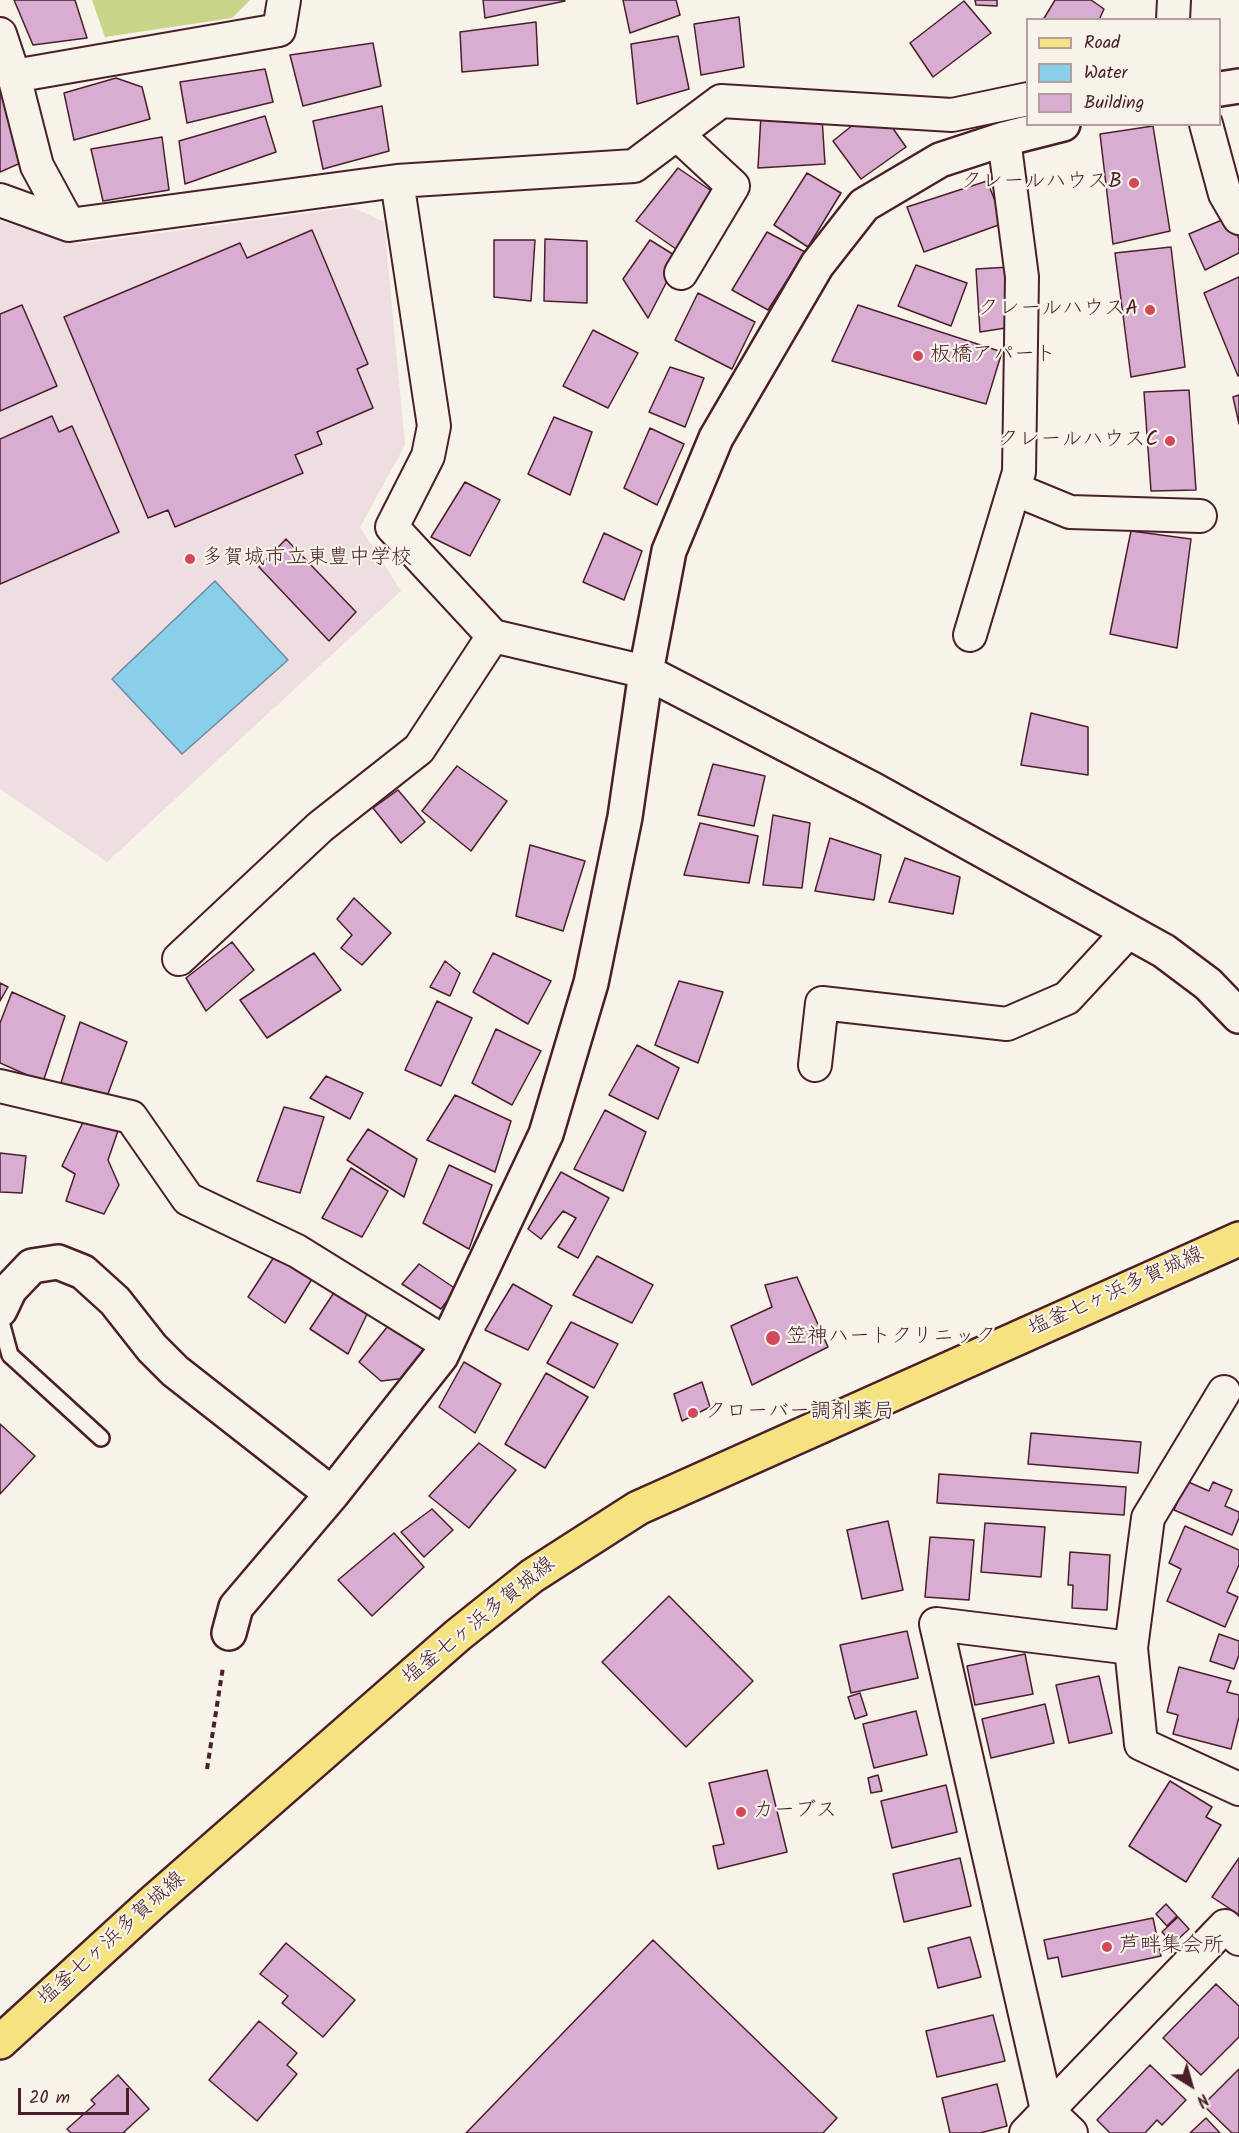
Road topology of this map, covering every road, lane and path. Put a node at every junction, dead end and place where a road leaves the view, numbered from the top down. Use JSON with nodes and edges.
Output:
{"nodes":[{"id":1,"x":284,"y":0,"type":"edge"},
{"id":2,"x":1174,"y":0,"type":"edge"},
{"id":3,"x":1173,"y":18,"type":"edge"},
{"id":4,"x":0,"y":34,"type":"edge"},
{"id":5,"x":14,"y":76,"type":"junction"},
{"id":6,"x":1239,"y":86,"type":"edge"},
{"id":7,"x":1221,"y":89,"type":"edge"},
{"id":8,"x":1026,"y":99,"type":"edge"},
{"id":9,"x":1056,"y":126,"type":"edge"},
{"id":10,"x":1207,"y":126,"type":"edge"},
{"id":11,"x":677,"y":134,"type":"junction"},
{"id":12,"x":1004,"y":139,"type":"junction"},
{"id":13,"x":397,"y":181,"type":"junction"},
{"id":14,"x":0,"y":200,"type":"edge"},
{"id":15,"x":1239,"y":218,"type":"edge"},
{"id":16,"x":69,"y":225,"type":"junction"},
{"id":17,"x":681,"y":273,"type":"dead end"},
{"id":18,"x":1014,"y":489,"type":"junction"},
{"id":19,"x":1200,"y":516,"type":"dead end"},
{"id":20,"x":970,"y":634,"type":"dead end"},
{"id":21,"x":493,"y":636,"type":"junction"},
{"id":22,"x":646,"y":672,"type":"junction"},
{"id":23,"x":1128,"y":932,"type":"junction"},
{"id":24,"x":179,"y":959,"type":"dead end"},
{"id":25,"x":1239,"y":1016,"type":"edge"},
{"id":26,"x":814,"y":1065,"type":"dead end"},
{"id":27,"x":0,"y":1086,"type":"edge"},
{"id":28,"x":1239,"y":1239,"type":"edge"},
{"id":29,"x":0,"y":1310,"type":"edge"},
{"id":30,"x":0,"y":1318,"type":"edge"},
{"id":31,"x":447,"y":1344,"type":"junction"},
{"id":32,"x":1224,"y":1392,"type":"dead end"},
{"id":33,"x":101,"y":1438,"type":"dead end"},
{"id":34,"x":332,"y":1494,"type":"junction"},
{"id":35,"x":228,"y":1633,"type":"joint"},
{"id":36,"x":1131,"y":1648,"type":"junction"},
{"id":37,"x":207,"y":1769,"type":"dead end"},
{"id":38,"x":1239,"y":1789,"type":"edge"},
{"id":39,"x":1239,"y":1939,"type":"edge"},
{"id":40,"x":0,"y":2042,"type":"edge"},
{"id":41,"x":1047,"y":2110,"type":"junction"},
{"id":42,"x":1026,"y":2133,"type":"edge"},
{"id":43,"x":1071,"y":2133,"type":"edge"}],
"edges":[{"from":1,"to":5,"type":"street"},
{"from":2,"to":3,"type":"street"},
{"from":4,"to":5,"type":"street"},
{"from":5,"to":16,"type":"street"},
{"from":6,"to":7,"type":"street"},
{"from":8,"to":11,"type":"street"},
{"from":9,"to":12,"type":"street"},
{"from":10,"to":15,"type":"street"},
{"from":11,"to":13,"type":"street"},
{"from":11,"to":17,"type":"street"},
{"from":12,"to":18,"type":"street"},
{"from":12,"to":22,"type":"street"},
{"from":13,"to":16,"type":"street"},
{"from":13,"to":21,"type":"street"},
{"from":14,"to":16,"type":"street"},
{"from":18,"to":19,"type":"street"},
{"from":18,"to":20,"type":"street"},
{"from":21,"to":22,"type":"street"},
{"from":21,"to":24,"type":"street"},
{"from":22,"to":23,"type":"street"},
{"from":22,"to":31,"type":"street"},
{"from":23,"to":25,"type":"street"},
{"from":23,"to":26,"type":"street"},
{"from":27,"to":31,"type":"street"},
{"from":28,"to":40,"type":"main road","name":"塩釜七ヶ浜多賀城線"},
{"from":29,"to":34,"type":"street"},
{"from":30,"to":33,"type":"lane"},
{"from":31,"to":34,"type":"street"},
{"from":32,"to":36,"type":"street"},
{"from":34,"to":35,"type":"street"},
{"from":35,"to":37,"type":"path"},
{"from":36,"to":38,"type":"street"},
{"from":36,"to":41,"type":"street"},
{"from":39,"to":41,"type":"street"},
{"from":41,"to":42,"type":"street"},
{"from":41,"to":43,"type":"street"}]}
